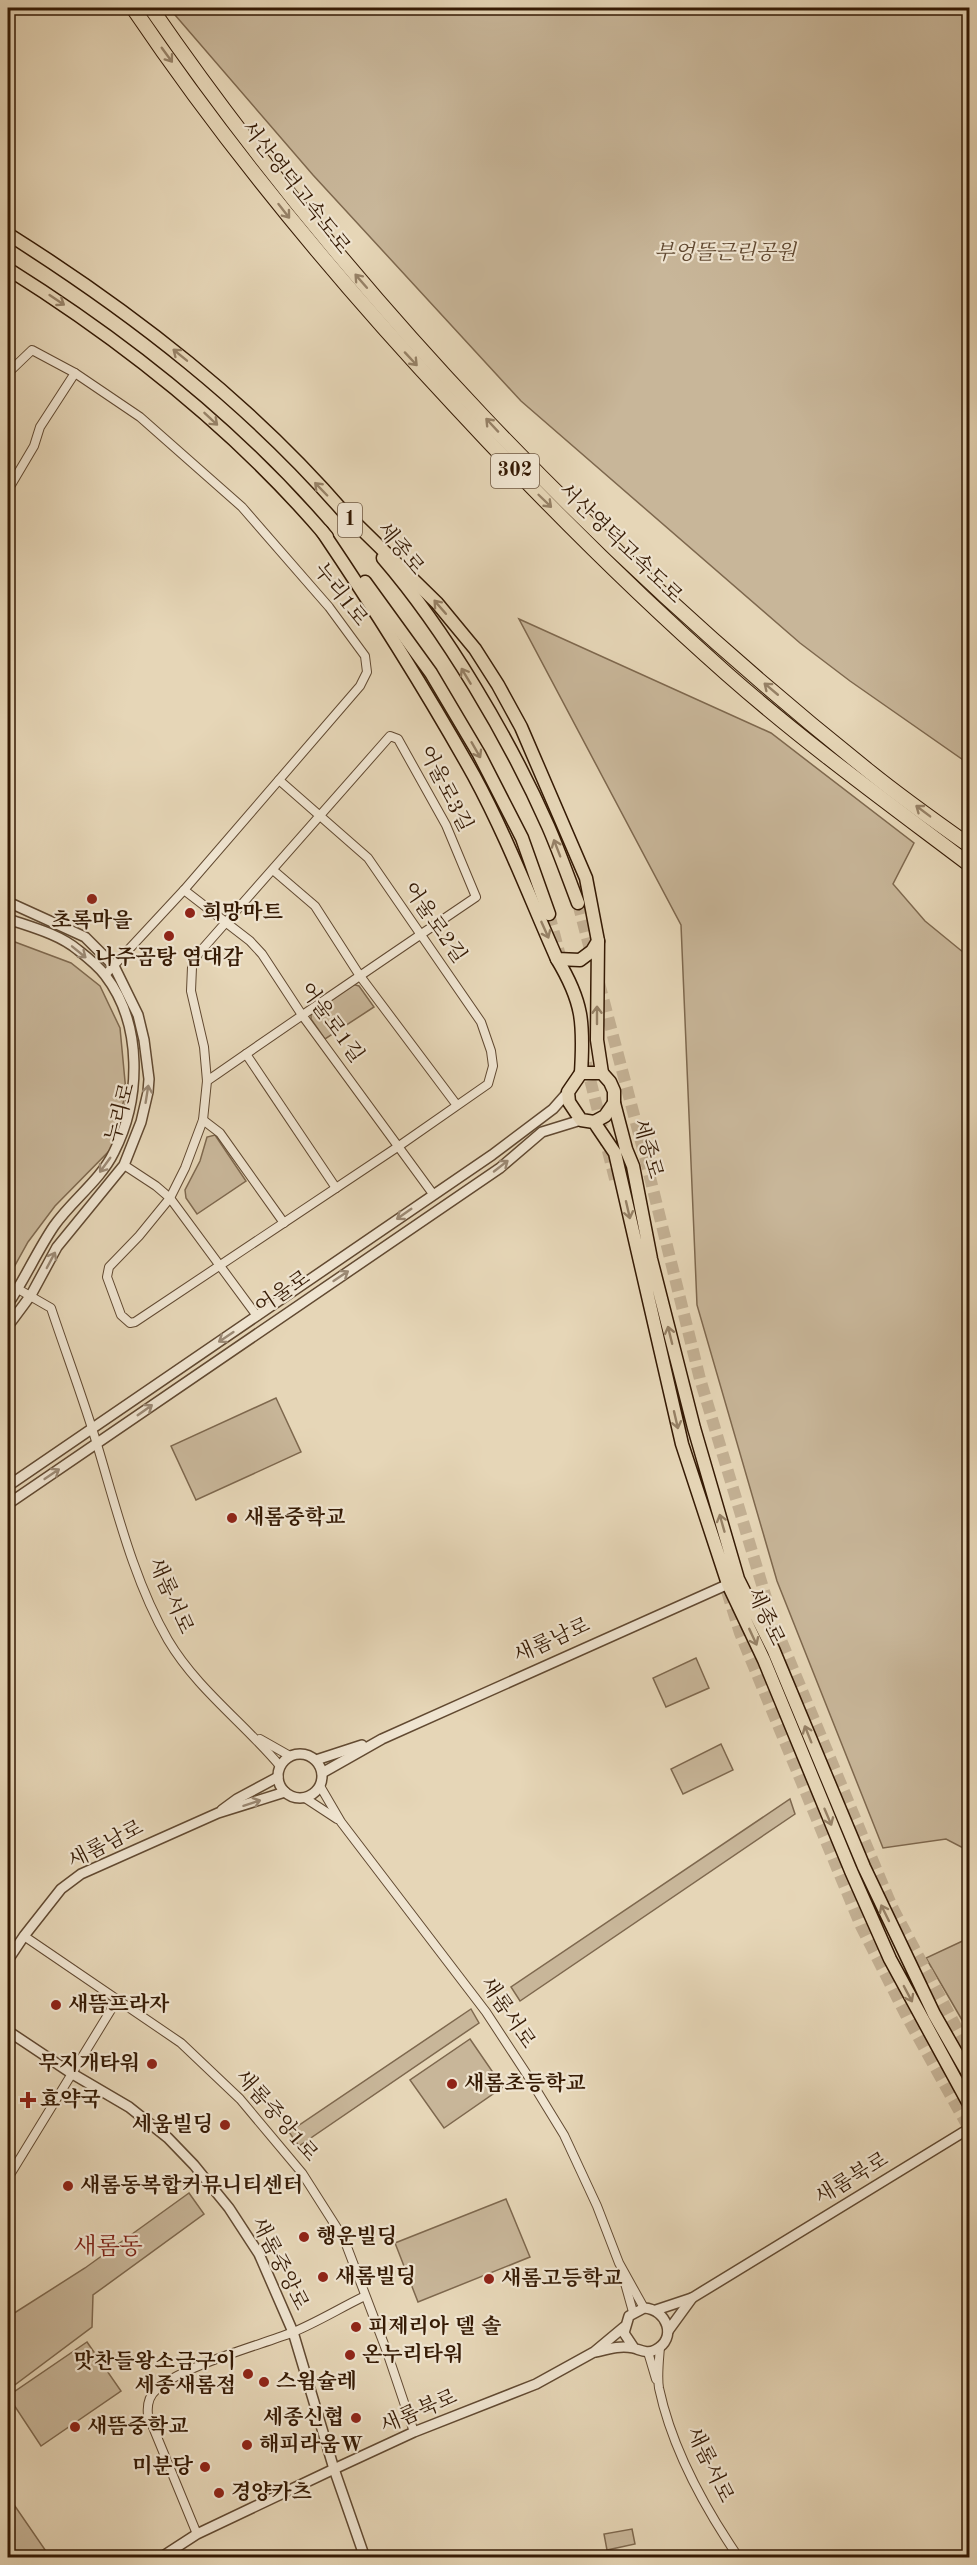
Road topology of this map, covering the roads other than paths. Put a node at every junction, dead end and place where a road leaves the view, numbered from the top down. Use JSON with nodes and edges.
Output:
{"nodes":[{"id":1,"x":134,"y":8,"type":"edge"},
{"id":2,"x":151,"y":8,"type":"edge"},
{"id":3,"x":8,"y":234,"type":"edge"},
{"id":4,"x":8,"y":269,"type":"edge"},
{"id":5,"x":8,"y":373,"type":"edge"},
{"id":6,"x":75,"y":373,"type":"junction"},
{"id":7,"x":11,"y":477,"type":"edge"},
{"id":8,"x":8,"y":490,"type":"edge"},
{"id":9,"x":344,"y":512,"type":"junction"},
{"id":10,"x":322,"y":531,"type":"junction"},
{"id":11,"x":279,"y":780,"type":"junction"},
{"id":12,"x":320,"y":815,"type":"junction"},
{"id":13,"x":969,"y":846,"type":"edge"},
{"id":14,"x":969,"y":865,"type":"edge"},
{"id":15,"x":273,"y":870,"type":"junction"},
{"id":16,"x":184,"y":890,"type":"junction"},
{"id":17,"x":8,"y":902,"type":"edge"},
{"id":18,"x":578,"y":903,"type":"tunnel mouth"},
{"id":19,"x":549,"y":914,"type":"tunnel mouth"},
{"id":20,"x":8,"y":919,"type":"edge"},
{"id":21,"x":227,"y":923,"type":"junction"},
{"id":22,"x":419,"y":935,"type":"junction"},
{"id":23,"x":597,"y":941,"type":"junction"},
{"id":24,"x":558,"y":959,"type":"junction"},
{"id":25,"x":114,"y":966,"type":"junction"},
{"id":26,"x":105,"y":975,"type":"junction"},
{"id":27,"x":360,"y":976,"type":"junction"},
{"id":28,"x":302,"y":1015,"type":"junction"},
{"id":29,"x":246,"y":1054,"type":"junction"},
{"id":30,"x":580,"y":1073,"type":"junction"},
{"id":31,"x":602,"y":1073,"type":"junction"},
{"id":32,"x":207,"y":1081,"type":"junction"},
{"id":33,"x":568,"y":1092,"type":"junction"},
{"id":34,"x":614,"y":1103,"type":"junction"},
{"id":35,"x":456,"y":1104,"type":"junction"},
{"id":36,"x":203,"y":1120,"type":"junction"},
{"id":37,"x":587,"y":1121,"type":"junction"},
{"id":38,"x":399,"y":1146,"type":"junction"},
{"id":39,"x":124,"y":1165,"type":"junction"},
{"id":40,"x":336,"y":1188,"type":"junction"},
{"id":41,"x":433,"y":1194,"type":"junction"},
{"id":42,"x":170,"y":1198,"type":"junction"},
{"id":43,"x":284,"y":1223,"type":"junction"},
{"id":44,"x":220,"y":1264,"type":"junction"},
{"id":45,"x":18,"y":1289,"type":"junction"},
{"id":46,"x":32,"y":1295,"type":"junction"},
{"id":47,"x":8,"y":1304,"type":"edge"},
{"id":48,"x":257,"y":1316,"type":"junction"},
{"id":49,"x":8,"y":1326,"type":"edge"},
{"id":50,"x":92,"y":1428,"type":"junction"},
{"id":51,"x":97,"y":1443,"type":"junction"},
{"id":52,"x":8,"y":1486,"type":"edge"},
{"id":53,"x":8,"y":1504,"type":"edge"},
{"id":54,"x":733,"y":1581,"type":"junction"},
{"id":55,"x":256,"y":1737,"type":"junction"},
{"id":56,"x":382,"y":1739,"type":"junction"},
{"id":57,"x":290,"y":1756,"type":"junction"},
{"id":58,"x":316,"y":1760,"type":"junction"},
{"id":59,"x":280,"y":1766,"type":"junction"},
{"id":60,"x":322,"y":1773,"type":"junction"},
{"id":61,"x":278,"y":1777,"type":"junction"},
{"id":62,"x":320,"y":1786,"type":"junction"},
{"id":63,"x":285,"y":1792,"type":"junction"},
{"id":64,"x":306,"y":1798,"type":"junction"},
{"id":65,"x":218,"y":1813,"type":"junction"},
{"id":66,"x":341,"y":1822,"type":"junction"},
{"id":67,"x":24,"y":1936,"type":"junction"},
{"id":68,"x":8,"y":1960,"type":"edge"},
{"id":69,"x":117,"y":2000,"type":"junction"},
{"id":70,"x":8,"y":2031,"type":"edge"},
{"id":71,"x":71,"y":2073,"type":"junction"},
{"id":72,"x":969,"y":2077,"type":"edge"},
{"id":73,"x":969,"y":2106,"type":"edge"},
{"id":74,"x":969,"y":2128,"type":"edge"},
{"id":75,"x":8,"y":2178,"type":"edge"},
{"id":76,"x":619,"y":2263,"type":"junction"},
{"id":77,"x":365,"y":2296,"type":"junction"},
{"id":78,"x":692,"y":2298,"type":"junction"},
{"id":79,"x":644,"y":2308,"type":"junction"},
{"id":80,"x":656,"y":2310,"type":"junction"},
{"id":81,"x":633,"y":2312,"type":"junction"},
{"id":82,"x":624,"y":2327,"type":"junction"},
{"id":83,"x":668,"y":2331,"type":"junction"},
{"id":84,"x":293,"y":2332,"type":"junction"},
{"id":85,"x":660,"y":2347,"type":"junction"},
{"id":86,"x":633,"y":2348,"type":"junction"},
{"id":87,"x":594,"y":2352,"type":"junction"},
{"id":88,"x":648,"y":2352,"type":"junction"},
{"id":89,"x":659,"y":2386,"type":"junction"},
{"id":90,"x":414,"y":2432,"type":"junction"},
{"id":91,"x":334,"y":2469,"type":"junction"},
{"id":92,"x":196,"y":2534,"type":"junction"},
{"id":93,"x":160,"y":2558,"type":"edge"},
{"id":94,"x":365,"y":2558,"type":"edge"},
{"id":95,"x":740,"y":2558,"type":"edge"}],
"edges":[{"from":1,"to":14,"type":"highway","name":"서산영덕고속도로","number":"302","one_way":true},
{"from":13,"to":2,"type":"highway","name":"서산영덕고속도로","number":"302","one_way":true},
{"from":9,"to":3,"type":"main road","name":"세종로","number":"1","one_way":true},
{"from":4,"to":10,"type":"main road","number":"1","one_way":true},
{"from":5,"to":6,"type":"street","name":"누리1로"},
{"from":6,"to":7,"type":"street"},
{"from":6,"to":11,"type":"street","name":"누리1로"},
{"from":7,"to":8,"type":"street"},
{"from":18,"to":9,"type":"main road","name":"세종로","number":"1","one_way":true},
{"from":23,"to":9,"type":"main road","name":"세종로","one_way":true},
{"from":10,"to":19,"type":"main road","number":"1","one_way":true},
{"from":10,"to":24,"type":"main road","one_way":true},
{"from":11,"to":12,"type":"street","name":"어울로2길"},
{"from":11,"to":16,"type":"street","name":"누리1로"},
{"from":12,"to":15,"type":"street","name":"어울로3길"},
{"from":12,"to":22,"type":"street","name":"어울로2길"},
{"from":12,"to":22,"type":"street","name":"어울로3길"},
{"from":15,"to":21,"type":"street","name":"어울로3길"},
{"from":15,"to":27,"type":"street"},
{"from":16,"to":21,"type":"street","name":"어울로1길"},
{"from":16,"to":25,"type":"street","name":"누리1로"},
{"from":17,"to":25,"type":"street","name":"누리로"},
{"from":20,"to":26,"type":"street","name":"누리로","one_way":true},
{"from":21,"to":28,"type":"street","name":"어울로1길"},
{"from":21,"to":32,"type":"street","name":"어울로3길"},
{"from":22,"to":27,"type":"street","name":"어울로3길"},
{"from":22,"to":35,"type":"street","name":"어울로2길"},
{"from":23,"to":24,"type":"main road"},
{"from":31,"to":23,"type":"main road","name":"세종로","one_way":true},
{"from":24,"to":30,"type":"main road"},
{"from":25,"to":26,"type":"street","name":"누리1로"},
{"from":39,"to":25,"type":"street","name":"누리로","one_way":true},
{"from":26,"to":45,"type":"street","name":"누리로","one_way":true},
{"from":27,"to":28,"type":"street","name":"어울로3길"},
{"from":27,"to":35,"type":"street"},
{"from":28,"to":29,"type":"street","name":"어울로3길"},
{"from":28,"to":38,"type":"street","name":"어울로1길"},
{"from":29,"to":32,"type":"street","name":"어울로3길"},
{"from":29,"to":40,"type":"street"},
{"from":30,"to":31,"type":"main road"},
{"from":30,"to":33,"type":"main road"},
{"from":31,"to":34,"type":"main road","name":"세종로"},
{"from":32,"to":36,"type":"street","name":"어울로3길"},
{"from":33,"to":37,"type":"main road","name":"세종로"},
{"from":33,"to":41,"type":"street","name":"어울로"},
{"from":34,"to":37,"type":"main road","name":"세종로"},
{"from":54,"to":34,"type":"main road","name":"세종로","one_way":true},
{"from":35,"to":38,"type":"street","name":"어울로2길"},
{"from":36,"to":42,"type":"street","name":"어울로3길"},
{"from":36,"to":43,"type":"street"},
{"from":51,"to":37,"type":"street","name":"어울로","one_way":true},
{"from":37,"to":54,"type":"main road","name":"세종로","one_way":true},
{"from":38,"to":40,"type":"street","name":"어울로3길"},
{"from":38,"to":41,"type":"street","name":"어울로1길"},
{"from":39,"to":42,"type":"street"},
{"from":46,"to":39,"type":"street","name":"누리로","one_way":true},
{"from":40,"to":43,"type":"street","name":"어울로3길"},
{"from":41,"to":48,"type":"street","name":"어울로","one_way":true},
{"from":42,"to":44,"type":"street"},
{"from":42,"to":44,"type":"street","name":"어울로3길"},
{"from":43,"to":44,"type":"street","name":"어울로3길"},
{"from":44,"to":48,"type":"street"},
{"from":45,"to":46,"type":"street","name":"새롬서로"},
{"from":45,"to":47,"type":"street","name":"누리로"},
{"from":46,"to":49,"type":"street","name":"누리로"},
{"from":46,"to":50,"type":"street","name":"새롬서로"},
{"from":48,"to":50,"type":"street","name":"어울로","one_way":true},
{"from":50,"to":51,"type":"street","name":"새롬서로"},
{"from":50,"to":52,"type":"street","name":"어울로"},
{"from":53,"to":51,"type":"street","name":"어울로","one_way":true},
{"from":51,"to":55,"type":"street","name":"새롬서로"},
{"from":54,"to":56,"type":"street","name":"새롬남로"},
{"from":72,"to":54,"type":"main road","name":"세종로","one_way":true},
{"from":54,"to":73,"type":"main road","name":"세종로","one_way":true},
{"from":55,"to":57,"type":"street"},
{"from":55,"to":59,"type":"street"},
{"from":56,"to":58,"type":"street","name":"새롬남로"},
{"from":56,"to":60,"type":"street","name":"새롬남로"},
{"from":57,"to":58,"type":"street"},
{"from":57,"to":59,"type":"street"},
{"from":58,"to":60,"type":"street"},
{"from":59,"to":61,"type":"street"},
{"from":60,"to":62,"type":"street"},
{"from":61,"to":63,"type":"street"},
{"from":61,"to":65,"type":"street","name":"새롬남로"},
{"from":62,"to":64,"type":"street"},
{"from":62,"to":66,"type":"street"},
{"from":63,"to":64,"type":"street"},
{"from":65,"to":63,"type":"street","name":"새롬남로","one_way":true},
{"from":64,"to":66,"type":"street"},
{"from":65,"to":67,"type":"street","name":"새롬남로"},
{"from":66,"to":76,"type":"street","name":"새롬서로"},
{"from":67,"to":68,"type":"street","name":"새롬남로"},
{"from":67,"to":69,"type":"street","name":"새롬중앙1로"},
{"from":69,"to":71,"type":"street"},
{"from":69,"to":77,"type":"street","name":"새롬중앙1로"},
{"from":70,"to":71,"type":"street","name":"새롬중앙로"},
{"from":71,"to":75,"type":"street"},
{"from":71,"to":84,"type":"street","name":"새롬중앙로"},
{"from":74,"to":78,"type":"street","name":"새롬북로"},
{"from":76,"to":79,"type":"street","name":"새롬서로"},
{"from":76,"to":81,"type":"street"},
{"from":77,"to":84,"type":"street"},
{"from":77,"to":90,"type":"street","name":"새롬중앙1로"},
{"from":78,"to":80,"type":"street","name":"새롬북로"},
{"from":78,"to":83,"type":"street","name":"새롬북로"},
{"from":79,"to":80,"type":"street"},
{"from":79,"to":81,"type":"street"},
{"from":80,"to":83,"type":"street"},
{"from":81,"to":82,"type":"street"},
{"from":82,"to":86,"type":"street"},
{"from":82,"to":87,"type":"street","name":"새롬북로"},
{"from":83,"to":85,"type":"street"},
{"from":84,"to":91,"type":"street","name":"새롬중앙로"},
{"from":84,"to":92,"type":"street","name":"새롬중앙로"},
{"from":85,"to":88,"type":"street"},
{"from":85,"to":89,"type":"street","name":"새롬서로"},
{"from":86,"to":87,"type":"street"},
{"from":86,"to":88,"type":"street"},
{"from":87,"to":90,"type":"street","name":"새롬북로"},
{"from":88,"to":89,"type":"street"},
{"from":89,"to":95,"type":"street","name":"새롬서로"},
{"from":90,"to":91,"type":"street","name":"새롬북로"},
{"from":91,"to":92,"type":"street","name":"새롬북로"},
{"from":91,"to":94,"type":"street","name":"새롬중앙로"},
{"from":92,"to":93,"type":"street","name":"새롬북로"}]}
